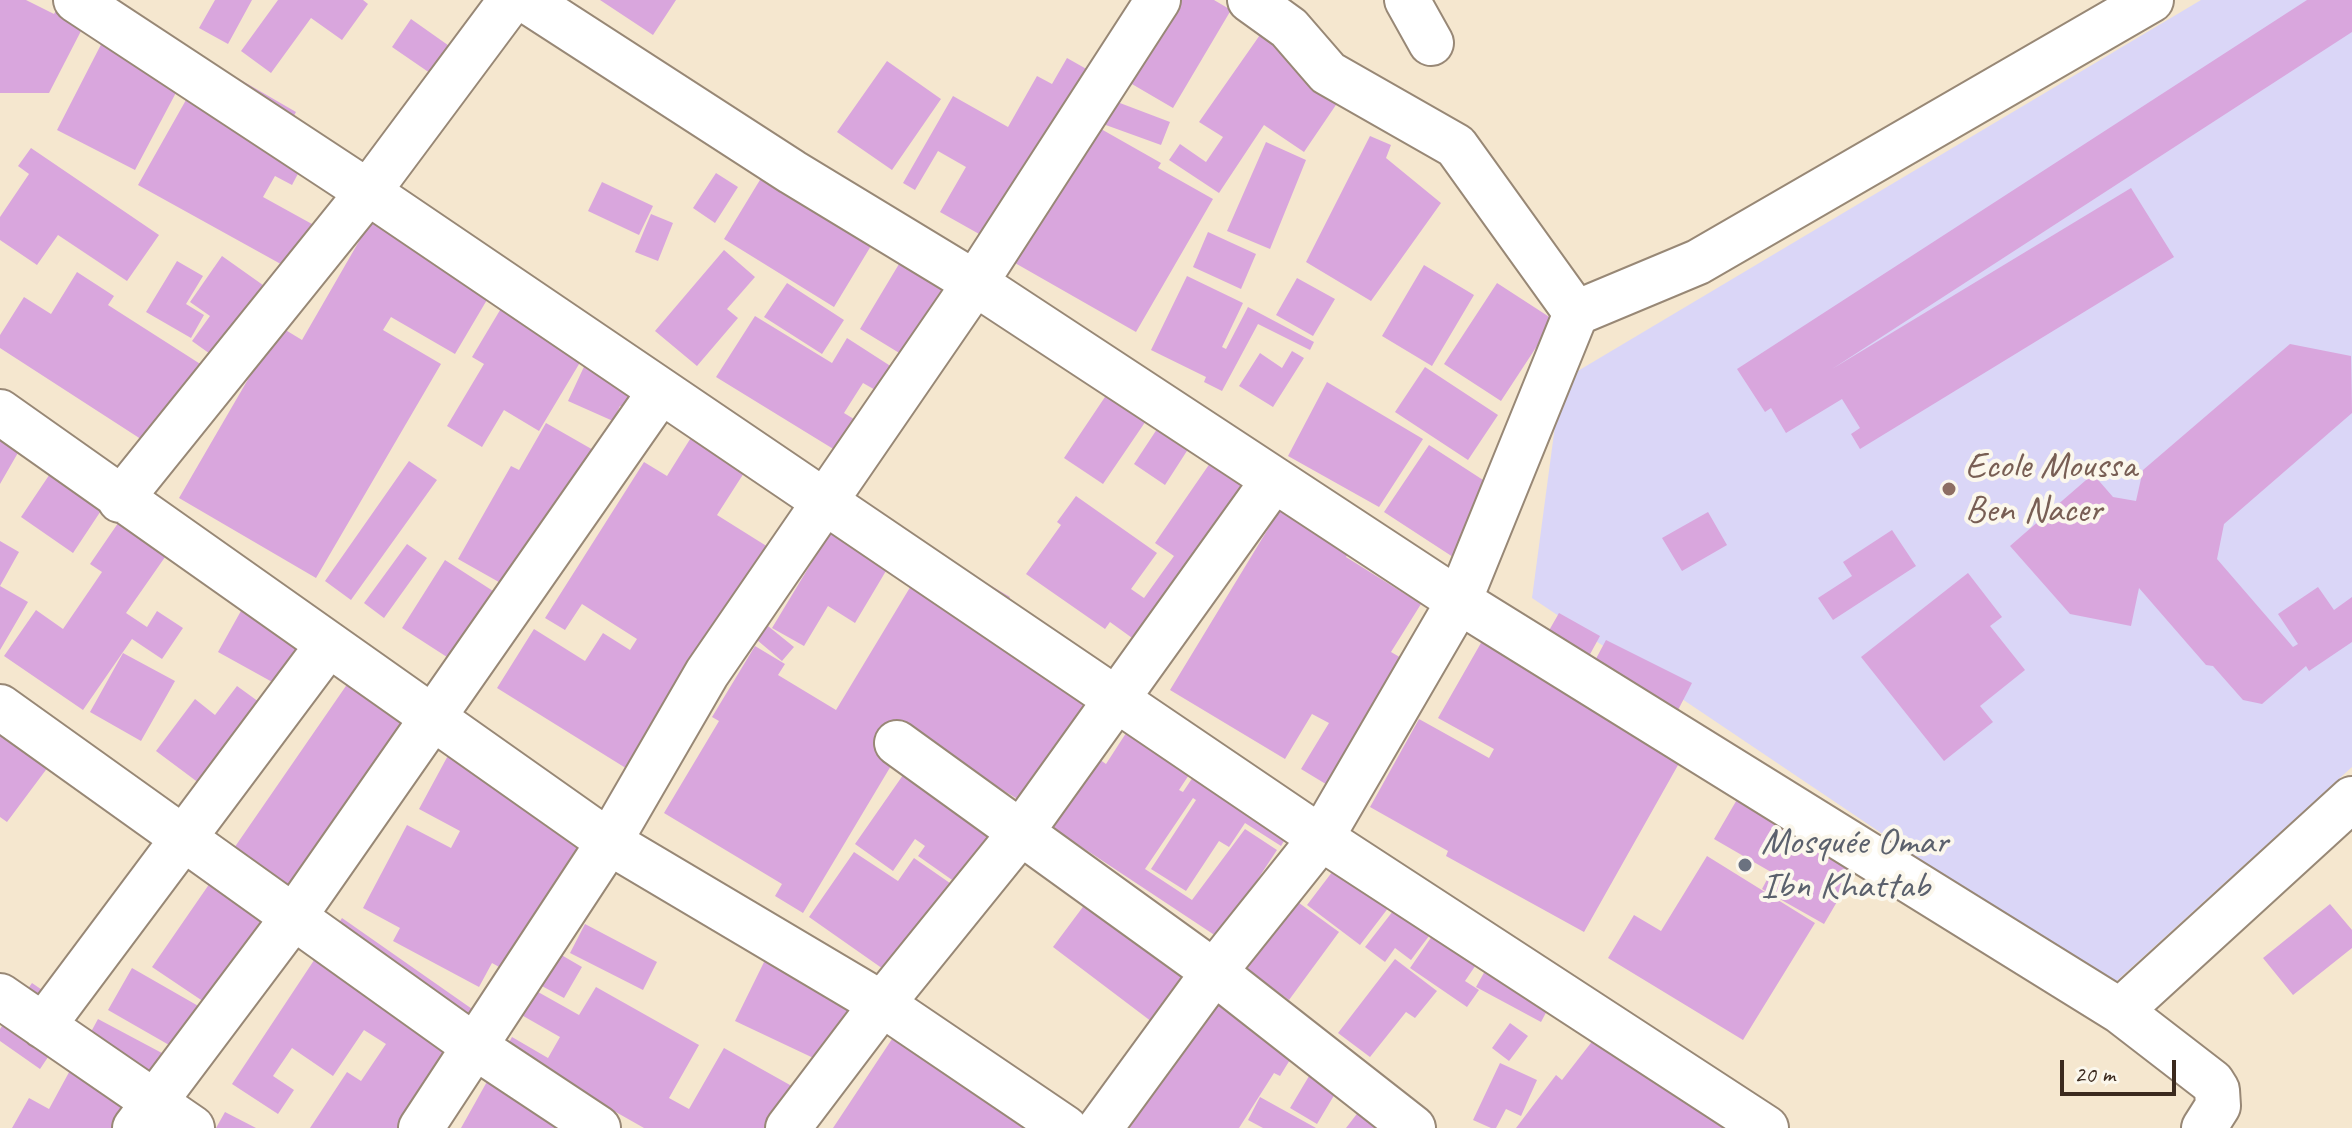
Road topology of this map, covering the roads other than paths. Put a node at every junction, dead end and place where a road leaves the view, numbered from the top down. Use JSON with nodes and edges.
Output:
{"nodes":[{"id":1,"x":76,"y":0,"type":"edge"},
{"id":2,"x":511,"y":0,"type":"edge"},
{"id":3,"x":526,"y":0,"type":"edge"},
{"id":4,"x":1158,"y":0,"type":"edge"},
{"id":5,"x":1250,"y":0,"type":"edge"},
{"id":6,"x":1407,"y":0,"type":"edge"},
{"id":7,"x":2151,"y":0,"type":"edge"},
{"id":8,"x":1431,"y":43,"type":"dead end"},
{"id":9,"x":368,"y":192,"type":"junction"},
{"id":10,"x":975,"y":283,"type":"junction"},
{"id":11,"x":1576,"y":313,"type":"junction"},
{"id":12,"x":660,"y":392,"type":"junction"},
{"id":13,"x":0,"y":412,"type":"edge"},
{"id":14,"x":1273,"y":481,"type":"junction"},
{"id":15,"x":120,"y":500,"type":"junction"},
{"id":16,"x":823,"y":500,"type":"junction"},
{"id":17,"x":1459,"y":601,"type":"junction"},
{"id":18,"x":328,"y":645,"type":"junction"},
{"id":19,"x":1115,"y":699,"type":"junction"},
{"id":20,"x":0,"y":707,"type":"edge"},
{"id":21,"x":435,"y":720,"type":"junction"},
{"id":22,"x":897,"y":743,"type":"dead end"},
{"id":23,"x":2352,"y":799,"type":"edge"},
{"id":24,"x":1022,"y":831,"type":"junction"},
{"id":25,"x":1321,"y":838,"type":"junction"},
{"id":26,"x":184,"y":840,"type":"junction"},
{"id":27,"x":609,"y":842,"type":"junction"},
{"id":28,"x":295,"y":915,"type":"junction"},
{"id":29,"x":1214,"y":972,"type":"junction"},
{"id":30,"x":0,"y":996,"type":"edge"},
{"id":31,"x":882,"y":1004,"type":"junction"},
{"id":32,"x":2120,"y":1011,"type":"junction"},
{"id":33,"x":43,"y":1026,"type":"junction"},
{"id":34,"x":474,"y":1046,"type":"junction"},
{"id":35,"x":144,"y":1115,"type":"edge"},
{"id":36,"x":192,"y":1128,"type":"edge"},
{"id":37,"x":421,"y":1128,"type":"edge"},
{"id":38,"x":598,"y":1128,"type":"edge"},
{"id":39,"x":788,"y":1128,"type":"edge"},
{"id":40,"x":1065,"y":1128,"type":"edge"},
{"id":41,"x":1100,"y":1128,"type":"edge"},
{"id":42,"x":1413,"y":1128,"type":"edge"},
{"id":43,"x":1766,"y":1128,"type":"edge"},
{"id":44,"x":2204,"y":1128,"type":"edge"}],
"edges":[{"from":1,"to":9,"type":"street"},
{"from":2,"to":9,"type":"street"},
{"from":3,"to":10,"type":"street"},
{"from":4,"to":10,"type":"street"},
{"from":5,"to":11,"type":"street"},
{"from":6,"to":8,"type":"street"},
{"from":7,"to":11,"type":"street"},
{"from":9,"to":12,"type":"street"},
{"from":9,"to":15,"type":"street"},
{"from":10,"to":14,"type":"street"},
{"from":10,"to":16,"type":"street"},
{"from":11,"to":17,"type":"street"},
{"from":12,"to":16,"type":"street"},
{"from":12,"to":21,"type":"street"},
{"from":13,"to":15,"type":"street"},
{"from":14,"to":17,"type":"street"},
{"from":14,"to":19,"type":"street"},
{"from":15,"to":18,"type":"street"},
{"from":16,"to":19,"type":"street"},
{"from":16,"to":27,"type":"street"},
{"from":17,"to":25,"type":"street"},
{"from":17,"to":32,"type":"street"},
{"from":18,"to":21,"type":"street"},
{"from":18,"to":26,"type":"street"},
{"from":19,"to":24,"type":"street"},
{"from":19,"to":25,"type":"street"},
{"from":20,"to":26,"type":"street"},
{"from":21,"to":27,"type":"street"},
{"from":21,"to":28,"type":"street"},
{"from":22,"to":24,"type":"street"},
{"from":23,"to":32,"type":"street"},
{"from":24,"to":29,"type":"street"},
{"from":24,"to":31,"type":"street"},
{"from":25,"to":29,"type":"street"},
{"from":25,"to":43,"type":"street"},
{"from":26,"to":28,"type":"street"},
{"from":26,"to":33,"type":"street"},
{"from":27,"to":31,"type":"street"},
{"from":27,"to":34,"type":"street"},
{"from":28,"to":34,"type":"street"},
{"from":28,"to":35,"type":"street"},
{"from":29,"to":41,"type":"street"},
{"from":29,"to":42,"type":"street"},
{"from":30,"to":33,"type":"street"},
{"from":31,"to":39,"type":"street"},
{"from":31,"to":40,"type":"street"},
{"from":32,"to":44,"type":"street"},
{"from":33,"to":35,"type":"street"},
{"from":34,"to":37,"type":"street"},
{"from":34,"to":38,"type":"street"},
{"from":35,"to":36,"type":"street"}]}
